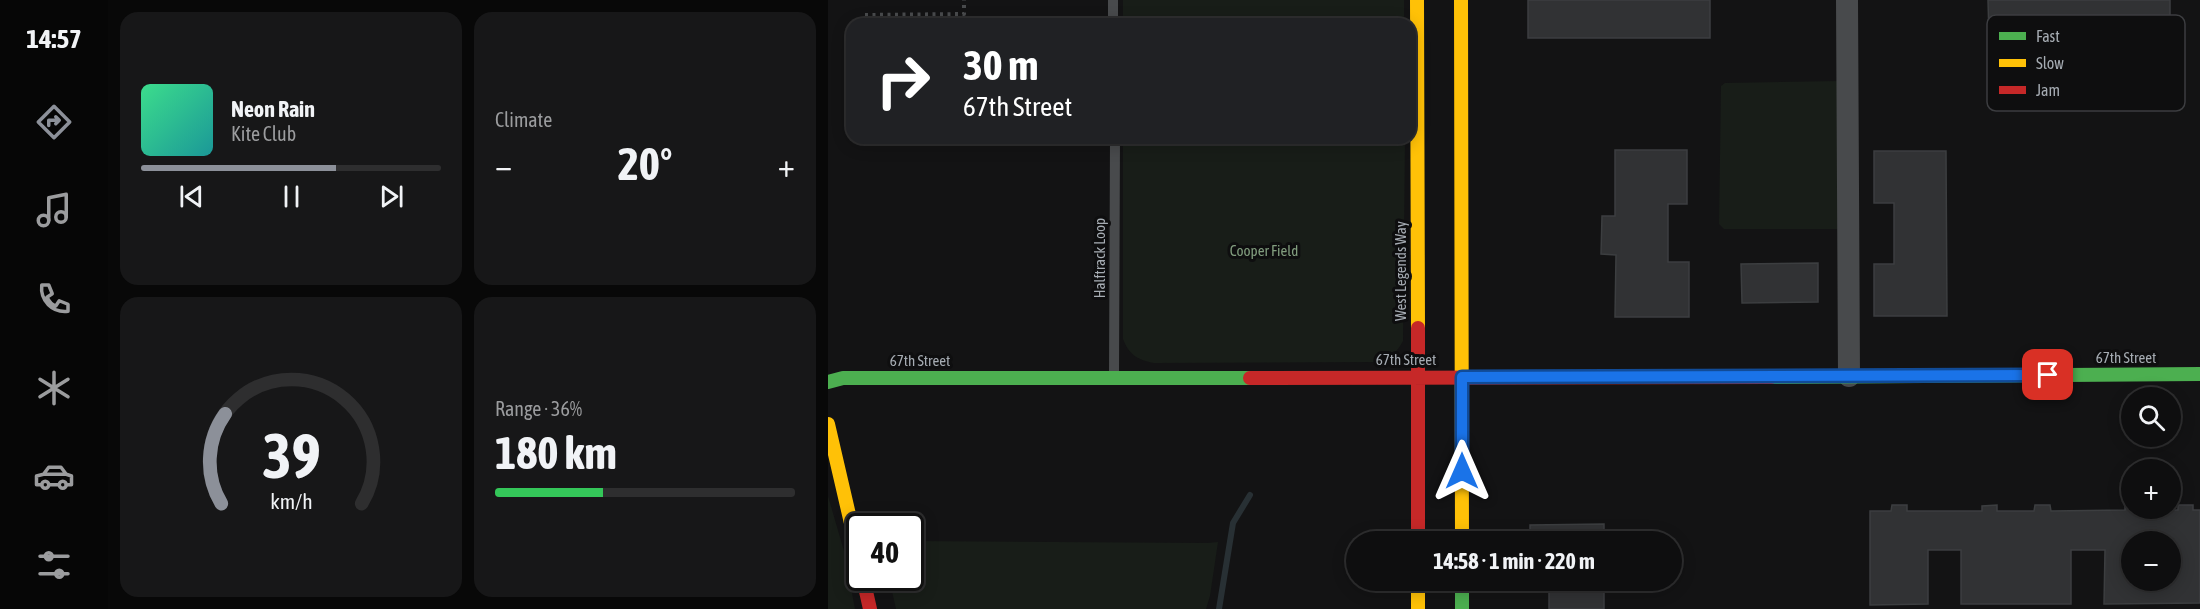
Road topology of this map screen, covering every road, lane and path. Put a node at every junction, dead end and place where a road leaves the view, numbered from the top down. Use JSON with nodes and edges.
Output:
{"nodes":[{"id":1,"x":964,"y":0,"type":"edge"},
{"id":2,"x":1113,"y":0,"type":"edge"},
{"id":3,"x":1417,"y":0,"type":"edge"},
{"id":4,"x":1461,"y":0,"type":"edge"},
{"id":5,"x":1847,"y":0,"type":"edge"},
{"id":6,"x":865,"y":15,"type":"dead end"},
{"id":7,"x":1113,"y":18,"type":"edge"},
{"id":8,"x":1115,"y":144,"type":"edge"},
{"id":9,"x":2200,"y":374,"type":"edge"},
{"id":10,"x":1850,"y":376,"type":"junction"},
{"id":11,"x":1114,"y":377,"type":"junction"},
{"id":12,"x":1418,"y":377,"type":"junction"},
{"id":13,"x":1462,"y":377,"type":"junction"},
{"id":14,"x":828,"y":382,"type":"edge"},
{"id":15,"x":828,"y":424,"type":"edge"},
{"id":16,"x":849,"y":513,"type":"edge"},
{"id":17,"x":1418,"y":531,"type":"edge"},
{"id":18,"x":1462,"y":531,"type":"edge"},
{"id":19,"x":866,"y":591,"type":"edge"},
{"id":20,"x":1418,"y":591,"type":"edge"},
{"id":21,"x":1462,"y":591,"type":"edge"},
{"id":22,"x":870,"y":609,"type":"edge"},
{"id":23,"x":1418,"y":609,"type":"edge"},
{"id":24,"x":1462,"y":609,"type":"edge"}],
"edges":[{"from":1,"to":6,"type":"path"},
{"from":2,"to":7,"type":"lane"},
{"from":3,"to":12,"type":"street","name":"West Legends Way"},
{"from":4,"to":13,"type":"street"},
{"from":5,"to":10,"type":"street"},
{"from":8,"to":11,"type":"lane","name":"Halftrack Loop"},
{"from":9,"to":10,"type":"street","name":"67th Street"},
{"from":10,"to":13,"type":"street","name":"67th Street"},
{"from":11,"to":12,"type":"street","name":"67th Street"},
{"from":11,"to":14,"type":"street","name":"67th Street"},
{"from":12,"to":13,"type":"street","name":"67th Street"},
{"from":12,"to":17,"type":"street","name":"West Legends Way"},
{"from":13,"to":18,"type":"street"},
{"from":15,"to":16,"type":"street"},
{"from":19,"to":22,"type":"street"},
{"from":20,"to":23,"type":"street"},
{"from":21,"to":24,"type":"street"}]}
